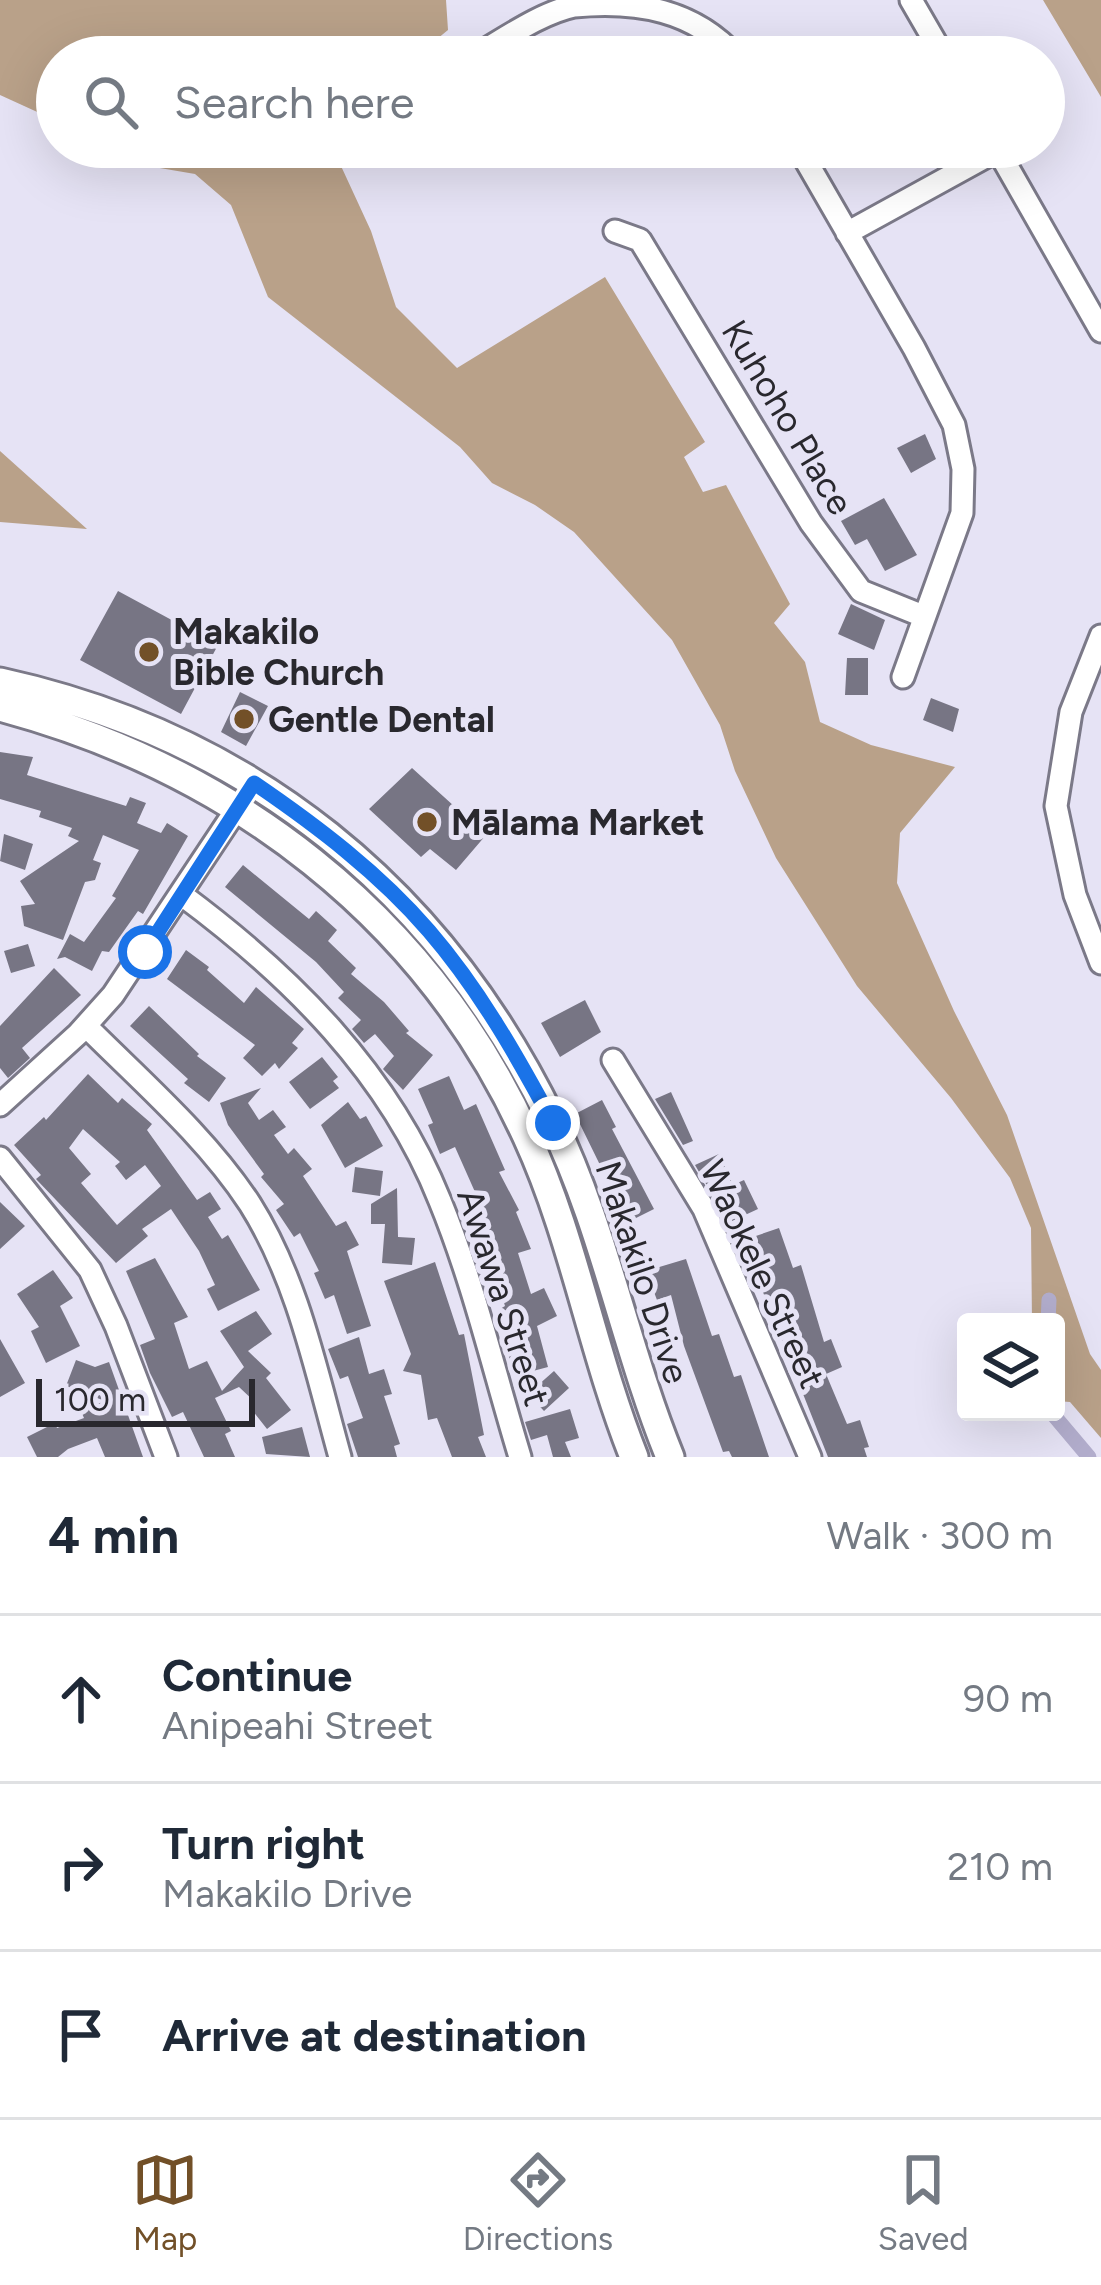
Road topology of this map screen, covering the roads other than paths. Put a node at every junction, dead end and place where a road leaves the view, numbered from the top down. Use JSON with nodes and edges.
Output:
{"nodes":[{"id":1,"x":910,"y":0,"type":"edge"},
{"id":2,"x":513,"y":36,"type":"edge"},
{"id":3,"x":717,"y":36,"type":"edge"},
{"id":4,"x":931,"y":36,"type":"edge"},
{"id":5,"x":810,"y":168,"type":"edge"},
{"id":6,"x":962,"y":168,"type":"edge"},
{"id":7,"x":1008,"y":168,"type":"edge"},
{"id":8,"x":615,"y":231,"type":"dead end"},
{"id":9,"x":847,"y":233,"type":"junction"},
{"id":10,"x":1101,"y":332,"type":"edge"},
{"id":11,"x":923,"y":616,"type":"junction"},
{"id":12,"x":1101,"y":636,"type":"edge"},
{"id":13,"x":903,"y":677,"type":"dead end"},
{"id":14,"x":0,"y":682,"type":"edge"},
{"id":15,"x":0,"y":707,"type":"edge"},
{"id":16,"x":247,"y":795,"type":"junction"},
{"id":17,"x":182,"y":895,"type":"junction"},
{"id":18,"x":1101,"y":963,"type":"edge"},
{"id":19,"x":86,"y":1026,"type":"junction"},
{"id":20,"x":613,"y":1060,"type":"dead end"},
{"id":21,"x":0,"y":1105,"type":"edge"},
{"id":22,"x":0,"y":1158,"type":"edge"},
{"id":23,"x":166,"y":1457,"type":"edge"},
{"id":24,"x":340,"y":1457,"type":"edge"},
{"id":25,"x":520,"y":1457,"type":"edge"},
{"id":26,"x":634,"y":1457,"type":"edge"},
{"id":27,"x":670,"y":1457,"type":"edge"},
{"id":28,"x":810,"y":1457,"type":"edge"}],
"edges":[{"from":1,"to":4,"type":"street"},
{"from":2,"to":3,"type":"street"},
{"from":5,"to":9,"type":"street"},
{"from":6,"to":9,"type":"street"},
{"from":7,"to":10,"type":"street"},
{"from":8,"to":11,"type":"street","name":"Kuhoho Place"},
{"from":9,"to":11,"type":"street"},
{"from":11,"to":13,"type":"street"},
{"from":12,"to":18,"type":"street"},
{"from":14,"to":16,"type":"main road","name":"Makakilo Drive"},
{"from":15,"to":16,"type":"main road","name":"Makakilo Drive"},
{"from":16,"to":17,"type":"street"},
{"from":16,"to":26,"type":"main road","name":"Makakilo Drive"},
{"from":16,"to":27,"type":"main road","name":"Makakilo Drive"},
{"from":17,"to":19,"type":"street"},
{"from":17,"to":25,"type":"street","name":"Awawa Street"},
{"from":19,"to":21,"type":"street"},
{"from":19,"to":24,"type":"street"},
{"from":20,"to":28,"type":"street","name":"Waokele Street"},
{"from":22,"to":23,"type":"street"}]}
